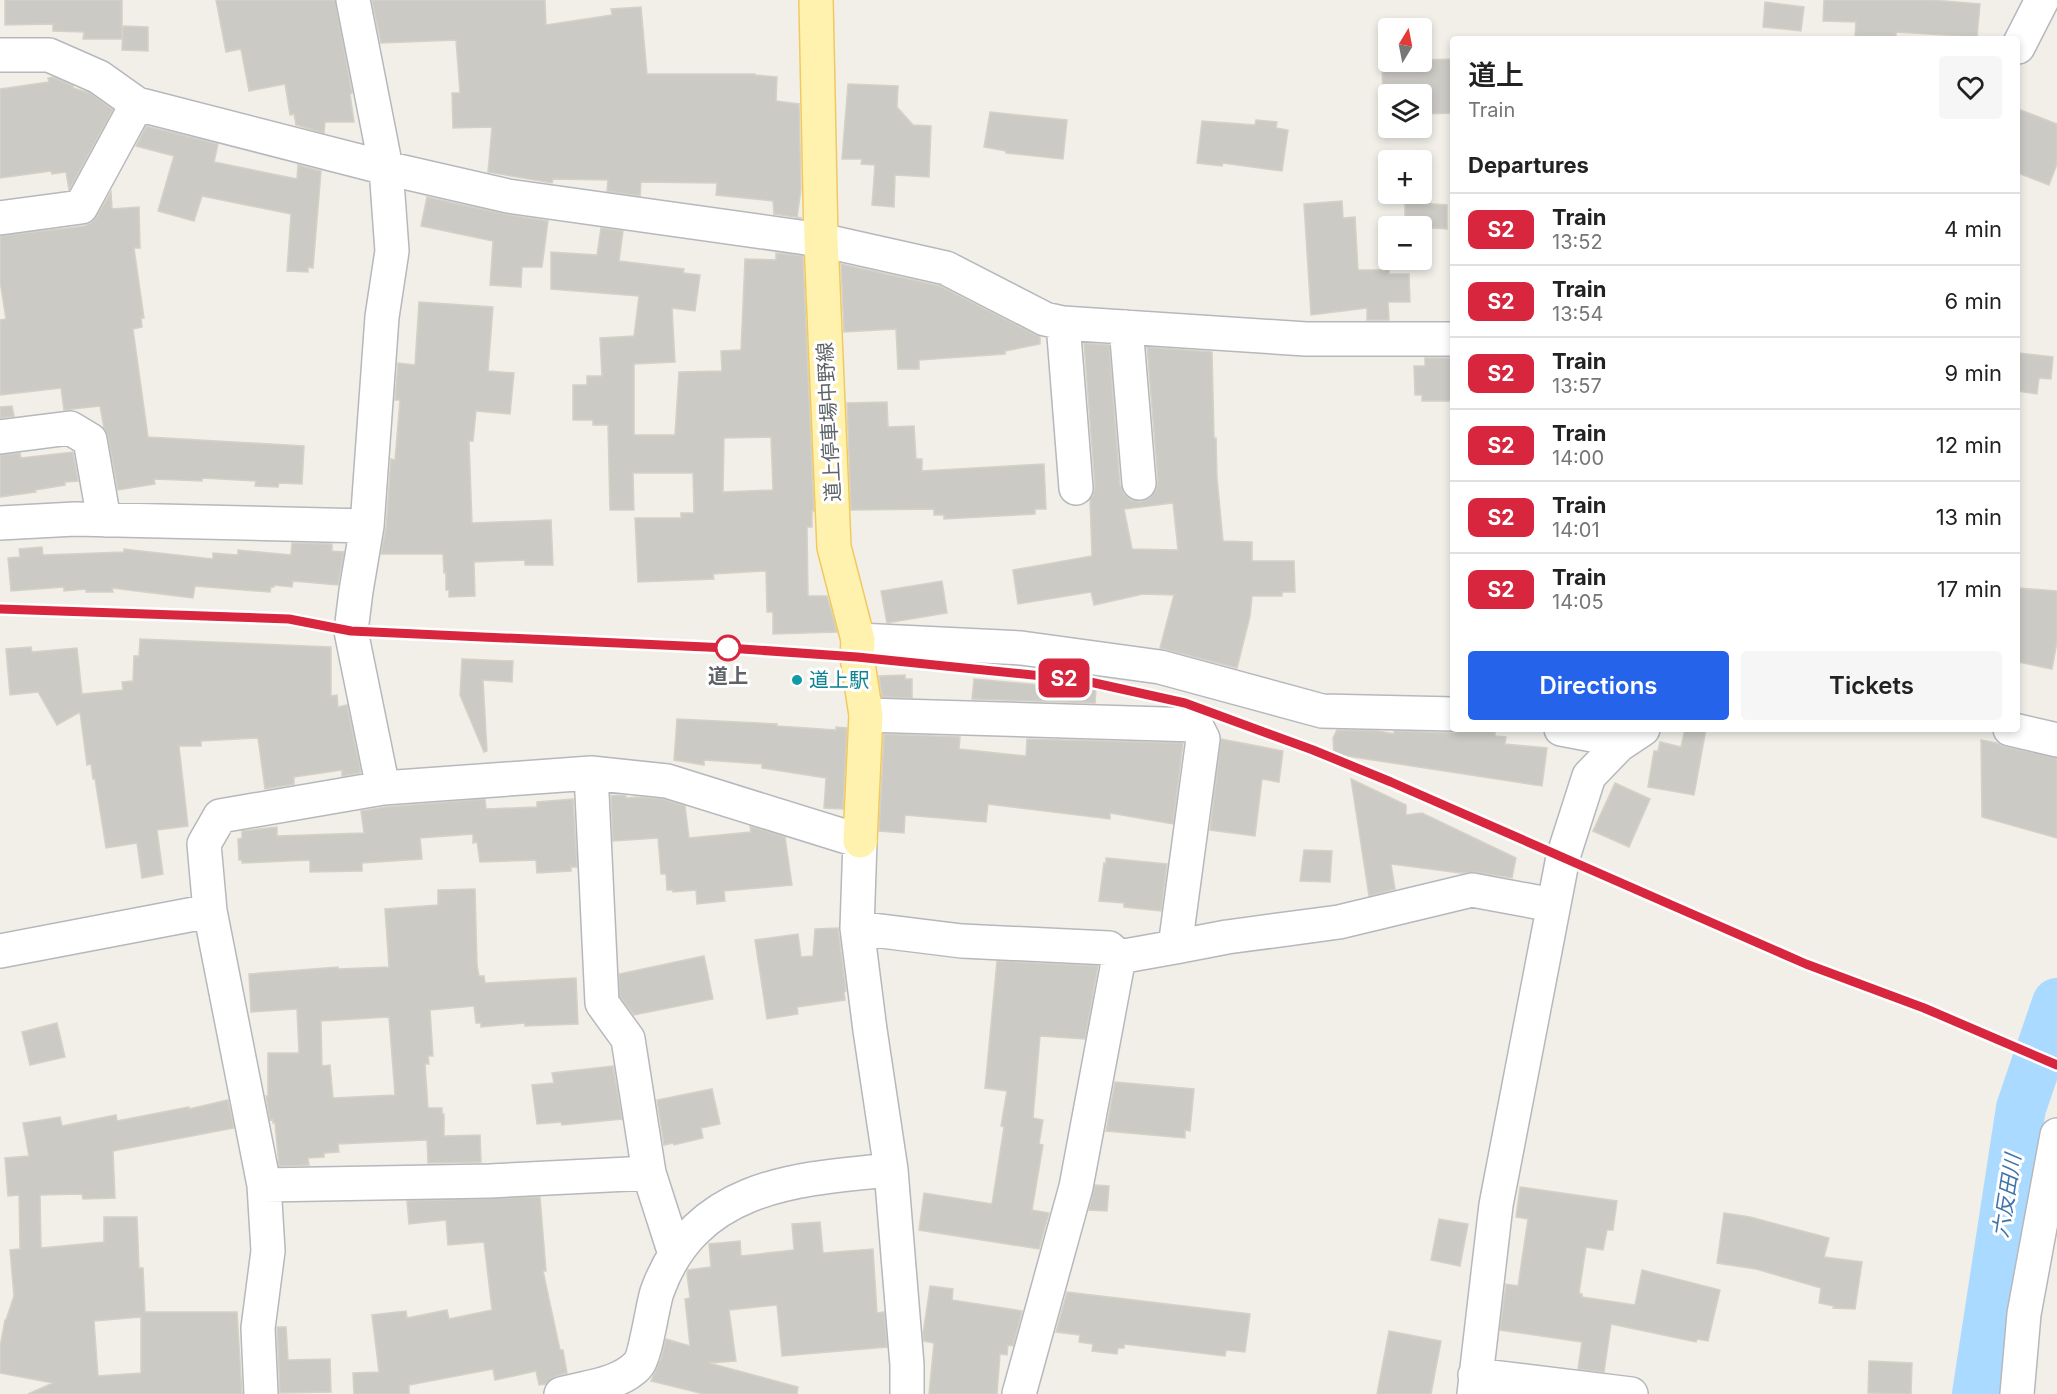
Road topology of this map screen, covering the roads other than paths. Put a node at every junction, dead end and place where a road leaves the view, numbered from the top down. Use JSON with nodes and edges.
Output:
{"nodes":[{"id":1,"x":353,"y":0,"type":"edge"},
{"id":2,"x":816,"y":0,"type":"edge"},
{"id":3,"x":2043,"y":0,"type":"edge"},
{"id":4,"x":2020,"y":43,"type":"edge"},
{"id":5,"x":0,"y":55,"type":"edge"},
{"id":6,"x":137,"y":104,"type":"junction"},
{"id":7,"x":386,"y":168,"type":"junction"},
{"id":8,"x":0,"y":218,"type":"edge"},
{"id":9,"x":821,"y":240,"type":"junction"},
{"id":10,"x":1063,"y":323,"type":"junction"},
{"id":11,"x":1126,"y":327,"type":"junction"},
{"id":12,"x":1450,"y":339,"type":"edge"},
{"id":13,"x":0,"y":437,"type":"edge"},
{"id":14,"x":1139,"y":483,"type":"dead end"},
{"id":15,"x":1076,"y":488,"type":"dead end"},
{"id":16,"x":104,"y":520,"type":"junction"},
{"id":17,"x":0,"y":523,"type":"edge"},
{"id":18,"x":367,"y":526,"type":"junction"},
{"id":19,"x":858,"y":640,"type":"junction"},
{"id":20,"x":1450,"y":714,"type":"edge"},
{"id":21,"x":866,"y":716,"type":"junction"},
{"id":22,"x":2020,"y":731,"type":"edge"},
{"id":23,"x":1576,"y":732,"type":"edge"},
{"id":24,"x":1631,"y":737,"type":"edge"},
{"id":25,"x":2057,"y":740,"type":"edge"},
{"id":26,"x":591,"y":773,"type":"junction"},
{"id":27,"x":383,"y":789,"type":"junction"},
{"id":28,"x":860,"y":841,"type":"junction"},
{"id":29,"x":1553,"y":905,"type":"junction"},
{"id":30,"x":210,"y":911,"type":"junction"},
{"id":31,"x":857,"y":928,"type":"junction"},
{"id":32,"x":1175,"y":947,"type":"junction"},
{"id":33,"x":0,"y":951,"type":"edge"},
{"id":34,"x":1119,"y":957,"type":"junction"},
{"id":35,"x":2057,"y":1135,"type":"edge"},
{"id":36,"x":891,"y":1170,"type":"junction"},
{"id":37,"x":649,"y":1173,"type":"junction"},
{"id":38,"x":264,"y":1185,"type":"junction"},
{"id":39,"x":675,"y":1254,"type":"junction"},
{"id":40,"x":1474,"y":1384,"type":"edge"},
{"id":41,"x":261,"y":1394,"type":"edge"},
{"id":42,"x":561,"y":1394,"type":"edge"},
{"id":43,"x":907,"y":1394,"type":"edge"},
{"id":44,"x":1018,"y":1394,"type":"edge"},
{"id":45,"x":1631,"y":1394,"type":"edge"},
{"id":46,"x":2017,"y":1394,"type":"edge"}],
"edges":[{"from":1,"to":7,"type":"street"},
{"from":2,"to":9,"type":"main road","name":"道上停車場中野線"},
{"from":3,"to":4,"type":"street"},
{"from":5,"to":6,"type":"street"},
{"from":6,"to":7,"type":"street"},
{"from":6,"to":8,"type":"street"},
{"from":7,"to":9,"type":"street"},
{"from":7,"to":18,"type":"street"},
{"from":9,"to":10,"type":"street"},
{"from":9,"to":19,"type":"main road","name":"道上停車場中野線"},
{"from":10,"to":11,"type":"street"},
{"from":10,"to":15,"type":"street"},
{"from":11,"to":12,"type":"street"},
{"from":11,"to":14,"type":"street"},
{"from":13,"to":16,"type":"street"},
{"from":16,"to":17,"type":"street"},
{"from":16,"to":18,"type":"street"},
{"from":18,"to":27,"type":"street"},
{"from":19,"to":20,"type":"street"},
{"from":19,"to":21,"type":"main road","name":"道上停車場中野線"},
{"from":21,"to":28,"type":"main road","name":"道上停車場中野線"},
{"from":21,"to":32,"type":"street"},
{"from":22,"to":25,"type":"street"},
{"from":23,"to":24,"type":"street"},
{"from":24,"to":29,"type":"street"},
{"from":26,"to":27,"type":"street"},
{"from":26,"to":28,"type":"street"},
{"from":26,"to":37,"type":"street"},
{"from":27,"to":30,"type":"street"},
{"from":28,"to":31,"type":"street"},
{"from":29,"to":32,"type":"street"},
{"from":29,"to":40,"type":"street"},
{"from":30,"to":33,"type":"street"},
{"from":30,"to":38,"type":"street"},
{"from":31,"to":34,"type":"street"},
{"from":31,"to":36,"type":"street"},
{"from":32,"to":34,"type":"street"},
{"from":34,"to":44,"type":"street"},
{"from":35,"to":46,"type":"street"},
{"from":36,"to":39,"type":"street"},
{"from":36,"to":43,"type":"street"},
{"from":37,"to":38,"type":"street"},
{"from":37,"to":39,"type":"street"},
{"from":38,"to":41,"type":"street"},
{"from":39,"to":42,"type":"street"},
{"from":40,"to":45,"type":"street"}]}
